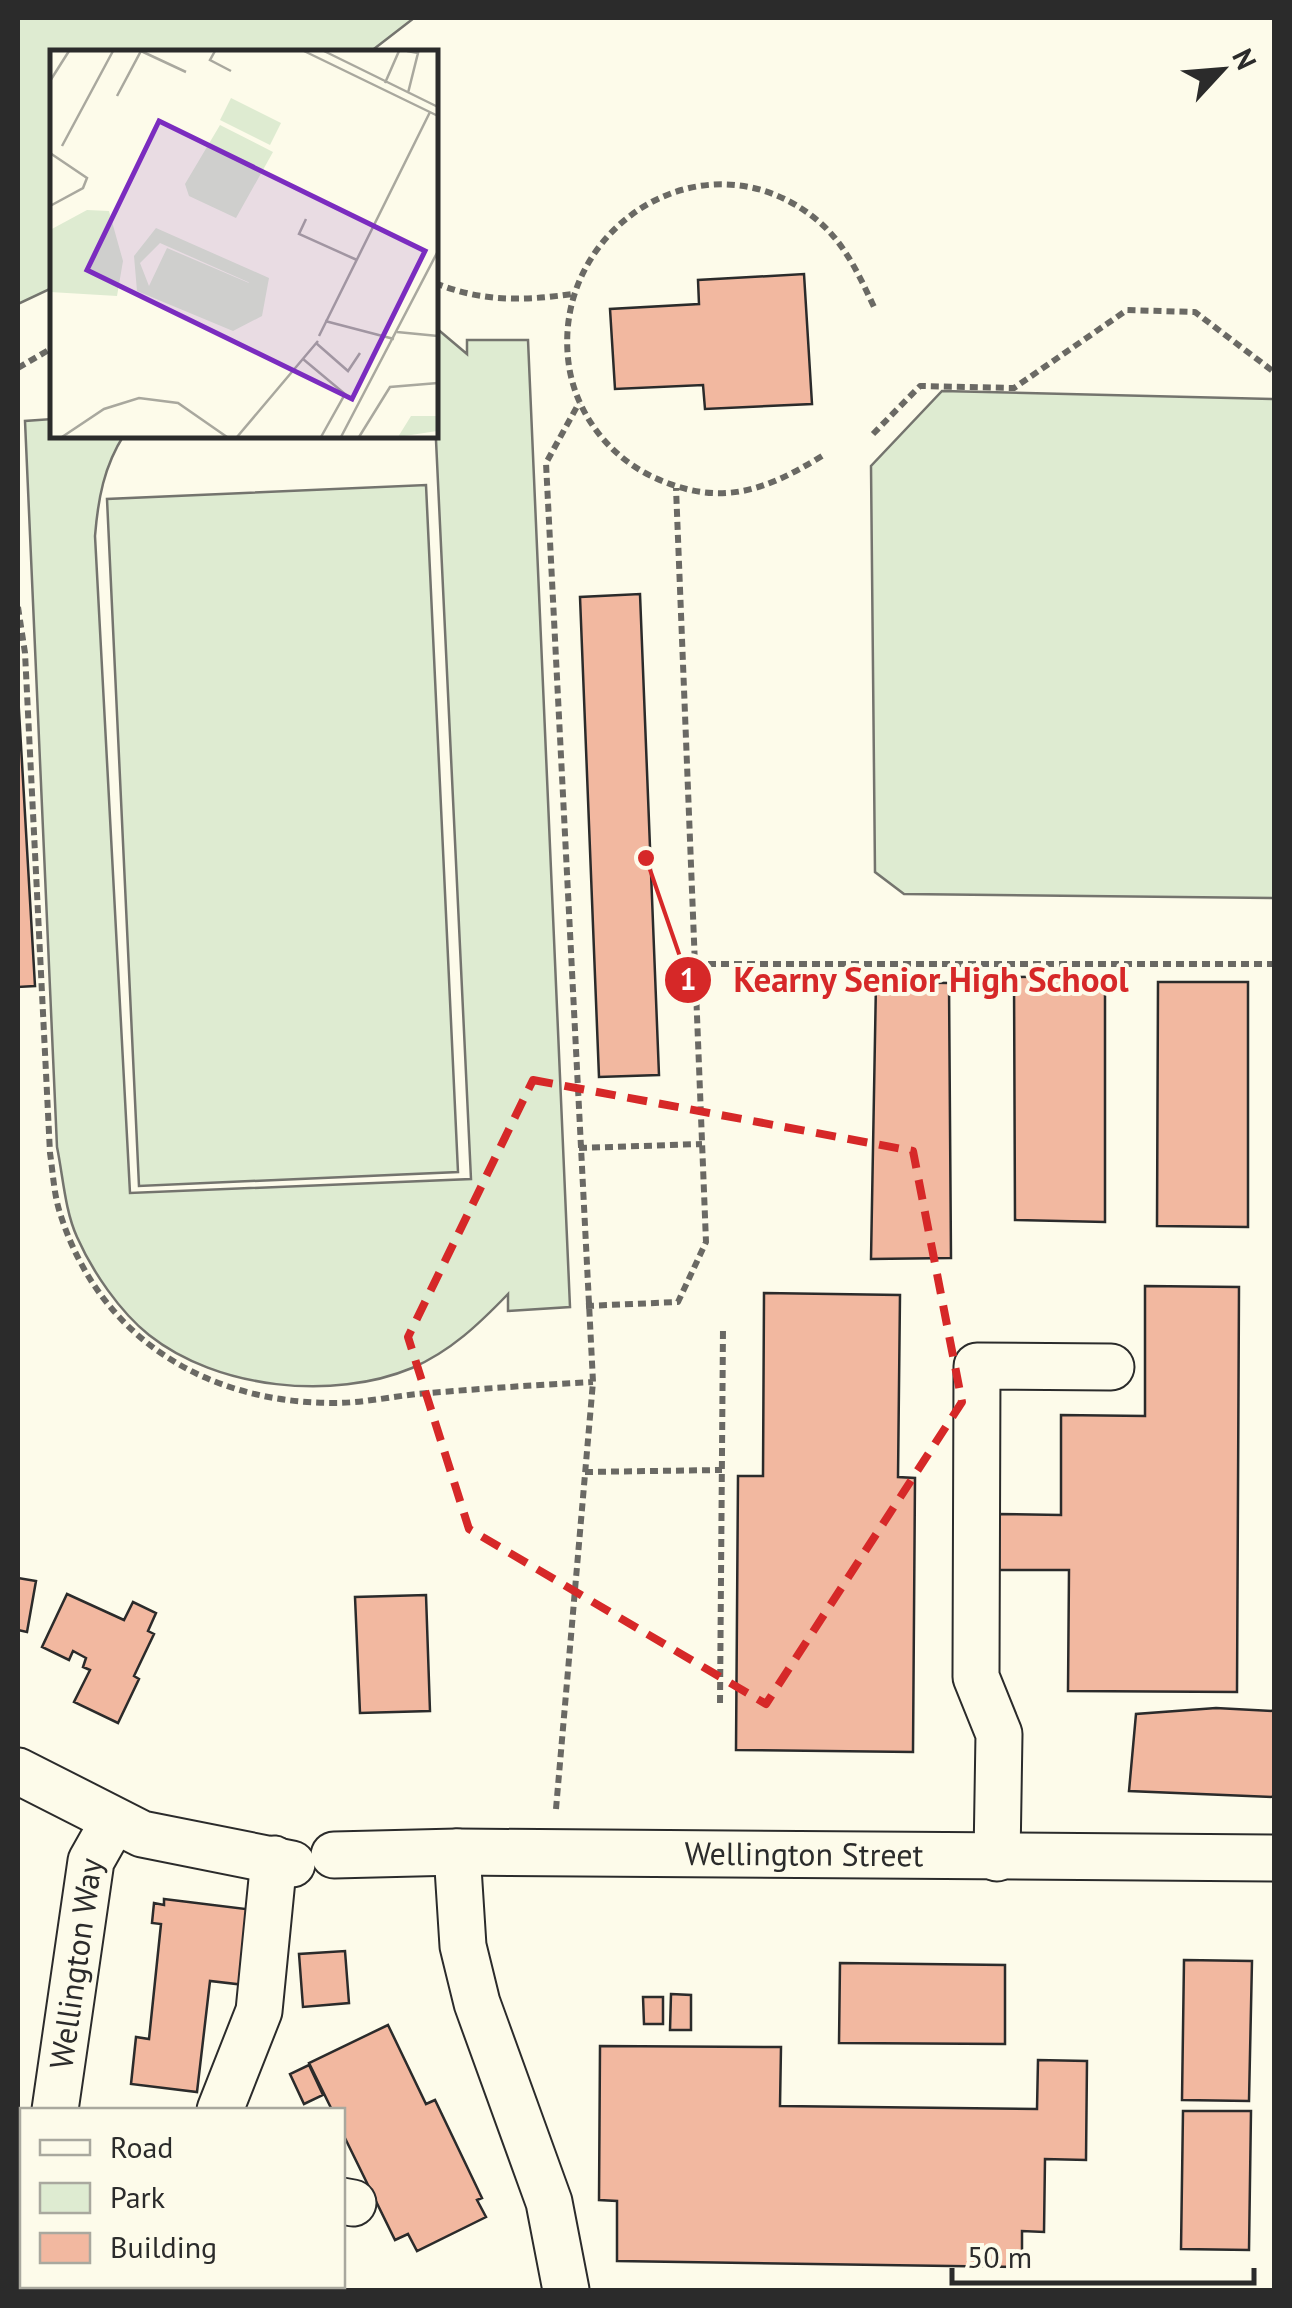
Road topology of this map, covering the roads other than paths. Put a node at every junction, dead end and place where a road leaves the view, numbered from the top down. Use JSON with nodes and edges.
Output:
{"nodes":[{"id":1,"x":1112,"y":1367,"type":"dead end"},
{"id":2,"x":18,"y":1771,"type":"edge"},
{"id":3,"x":113,"y":1822,"type":"junction"},
{"id":4,"x":457,"y":1852,"type":"junction"},
{"id":5,"x":998,"y":1858,"type":"junction"},
{"id":6,"x":1274,"y":1858,"type":"edge"},
{"id":7,"x":300,"y":1859,"type":"junction"},
{"id":8,"x":55,"y":2108,"type":"edge"},
{"id":9,"x":221,"y":2108,"type":"edge"},
{"id":10,"x":566,"y":2290,"type":"edge"}],
"edges":[{"from":1,"to":5,"type":"street"},
{"from":2,"to":3,"type":"street","name":"Wellington Street"},
{"from":3,"to":7,"type":"street","name":"Wellington Street"},
{"from":3,"to":8,"type":"street","name":"Wellington Way"},
{"from":4,"to":5,"type":"street","name":"Wellington Street"},
{"from":4,"to":7,"type":"street","name":"Wellington Street"},
{"from":4,"to":10,"type":"street"},
{"from":5,"to":6,"type":"street","name":"Wellington Street"},
{"from":7,"to":9,"type":"street"}]}
